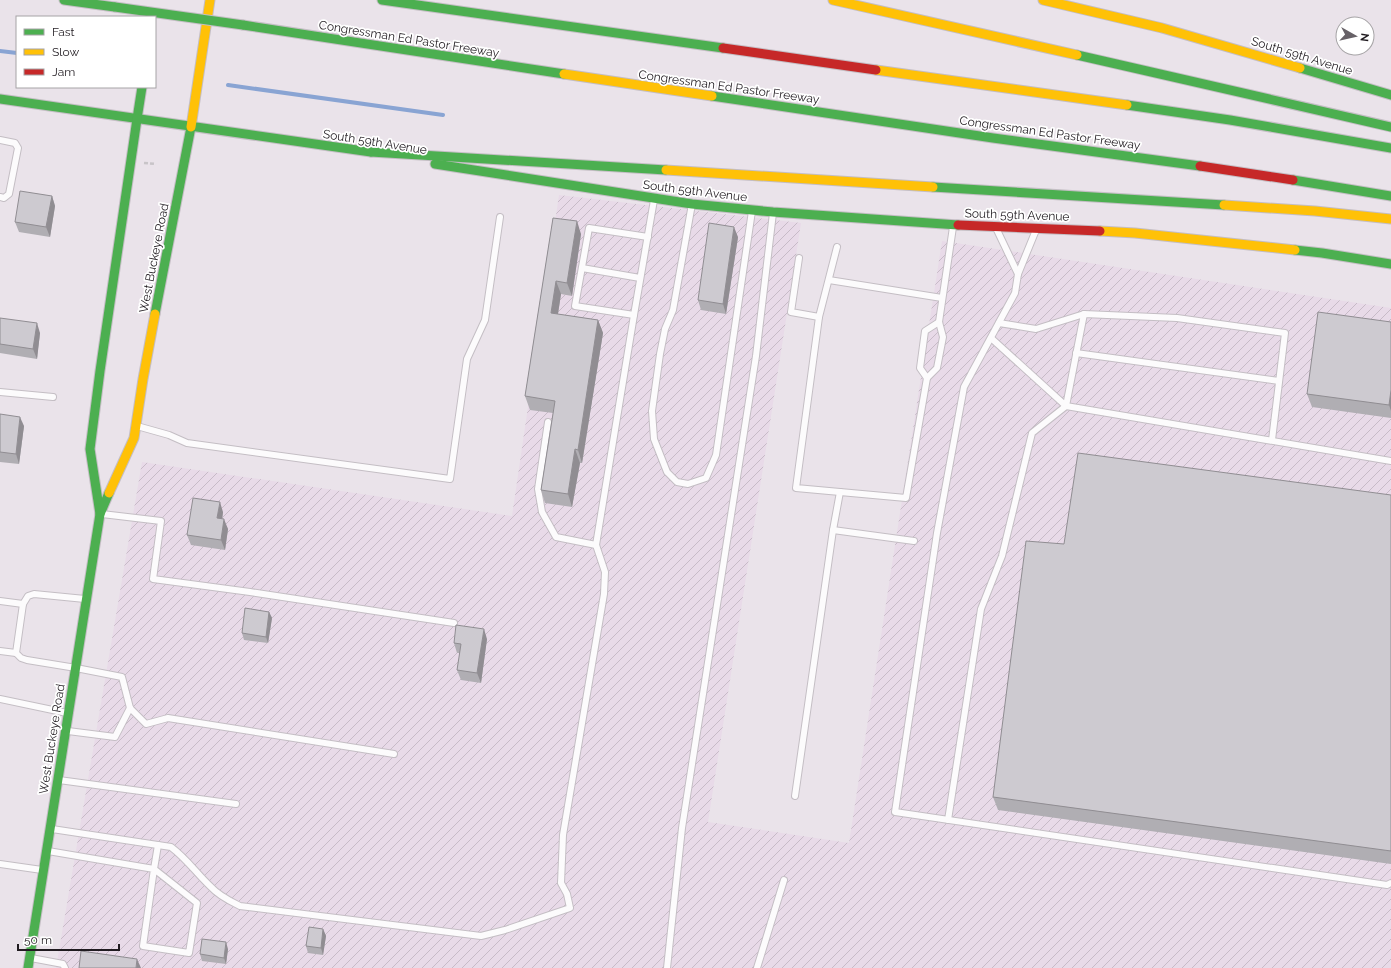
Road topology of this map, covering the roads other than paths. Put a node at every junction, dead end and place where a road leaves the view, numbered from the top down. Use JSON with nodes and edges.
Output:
{"nodes":[{"id":1,"x":64,"y":0,"type":"edge"},
{"id":2,"x":210,"y":0,"type":"edge"},
{"id":3,"x":382,"y":0,"type":"edge"},
{"id":4,"x":833,"y":0,"type":"edge"},
{"id":5,"x":1043,"y":0,"type":"edge"},
{"id":6,"x":155,"y":6,"type":"dead end"},
{"id":7,"x":153,"y":16,"type":"edge"},
{"id":8,"x":142,"y":88,"type":"edge"},
{"id":9,"x":1391,"y":95,"type":"edge"},
{"id":10,"x":0,"y":99,"type":"edge"},
{"id":11,"x":137,"y":119,"type":"junction"},
{"id":12,"x":191,"y":126,"type":"junction"},
{"id":13,"x":1391,"y":127,"type":"edge"},
{"id":14,"x":0,"y":140,"type":"edge"},
{"id":15,"x":1391,"y":148,"type":"edge"},
{"id":16,"x":371,"y":152,"type":"junction"},
{"id":17,"x":1391,"y":196,"type":"edge"},
{"id":18,"x":0,"y":197,"type":"edge"},
{"id":19,"x":655,"y":199,"type":"junction"},
{"id":20,"x":692,"y":204,"type":"junction"},
{"id":21,"x":752,"y":210,"type":"junction"},
{"id":22,"x":773,"y":212,"type":"junction"},
{"id":23,"x":500,"y":217,"type":"dead end"},
{"id":24,"x":1391,"y":219,"type":"edge"},
{"id":25,"x":954,"y":225,"type":"junction"},
{"id":26,"x":996,"y":226,"type":"junction"},
{"id":27,"x":1037,"y":228,"type":"junction"},
{"id":28,"x":648,"y":237,"type":"junction"},
{"id":29,"x":837,"y":247,"type":"dead end"},
{"id":30,"x":799,"y":258,"type":"dead end"},
{"id":31,"x":1391,"y":264,"type":"edge"},
{"id":32,"x":582,"y":268,"type":"junction"},
{"id":33,"x":1018,"y":274,"type":"junction"},
{"id":34,"x":640,"y":278,"type":"junction"},
{"id":35,"x":829,"y":280,"type":"junction"},
{"id":36,"x":942,"y":298,"type":"junction"},
{"id":37,"x":1084,"y":314,"type":"junction"},
{"id":38,"x":634,"y":315,"type":"junction"},
{"id":39,"x":819,"y":317,"type":"junction"},
{"id":40,"x":938,"y":322,"type":"junction"},
{"id":41,"x":999,"y":323,"type":"junction"},
{"id":42,"x":991,"y":338,"type":"junction"},
{"id":43,"x":1076,"y":353,"type":"junction"},
{"id":44,"x":927,"y":378,"type":"junction"},
{"id":45,"x":1279,"y":381,"type":"junction"},
{"id":46,"x":0,"y":392,"type":"edge"},
{"id":47,"x":53,"y":397,"type":"dead end"},
{"id":48,"x":1066,"y":406,"type":"junction"},
{"id":49,"x":548,"y":422,"type":"dead end"},
{"id":50,"x":136,"y":426,"type":"junction"},
{"id":51,"x":1272,"y":440,"type":"junction"},
{"id":52,"x":1391,"y":461,"type":"edge"},
{"id":53,"x":840,"y":492,"type":"junction"},
{"id":54,"x":100,"y":514,"type":"junction"},
{"id":55,"x":833,"y":530,"type":"junction"},
{"id":56,"x":914,"y":541,"type":"dead end"},
{"id":57,"x":596,"y":545,"type":"junction"},
{"id":58,"x":86,"y":599,"type":"junction"},
{"id":59,"x":0,"y":601,"type":"edge"},
{"id":60,"x":23,"y":604,"type":"junction"},
{"id":61,"x":454,"y":623,"type":"dead end"},
{"id":62,"x":0,"y":651,"type":"edge"},
{"id":63,"x":16,"y":653,"type":"junction"},
{"id":64,"x":76,"y":668,"type":"junction"},
{"id":65,"x":0,"y":699,"type":"edge"},
{"id":66,"x":130,"y":708,"type":"junction"},
{"id":67,"x":68,"y":713,"type":"junction"},
{"id":68,"x":66,"y":731,"type":"junction"},
{"id":69,"x":394,"y":754,"type":"dead end"},
{"id":70,"x":58,"y":780,"type":"junction"},
{"id":71,"x":795,"y":796,"type":"dead end"},
{"id":72,"x":236,"y":804,"type":"dead end"},
{"id":73,"x":948,"y":820,"type":"junction"},
{"id":74,"x":50,"y":829,"type":"junction"},
{"id":75,"x":158,"y":845,"type":"junction"},
{"id":76,"x":46,"y":851,"type":"junction"},
{"id":77,"x":0,"y":864,"type":"edge"},
{"id":78,"x":154,"y":869,"type":"junction"},
{"id":79,"x":43,"y":870,"type":"junction"},
{"id":80,"x":784,"y":880,"type":"dead end"},
{"id":81,"x":1391,"y":883,"type":"edge"},
{"id":82,"x":29,"y":958,"type":"junction"},
{"id":83,"x":28,"y":968,"type":"edge"},
{"id":84,"x":65,"y":968,"type":"edge"},
{"id":85,"x":667,"y":968,"type":"edge"},
{"id":86,"x":757,"y":968,"type":"edge"}],
"edges":[{"from":1,"to":17,"type":"main road","name":"Congressman Ed Pastor Freeway","bridge":true},
{"from":2,"to":12,"type":"main road","name":"West Buckeye Road"},
{"from":3,"to":15,"type":"main road"},
{"from":4,"to":13,"type":"main road"},
{"from":5,"to":9,"type":"main road","name":"South 59th Avenue"},
{"from":6,"to":7,"type":"main road"},
{"from":8,"to":11,"type":"main road","name":"West Buckeye Road"},
{"from":10,"to":11,"type":"main road","name":"South 59th Avenue"},
{"from":11,"to":12,"type":"main road","name":"South 59th Avenue"},
{"from":11,"to":54,"type":"main road","name":"West Buckeye Road"},
{"from":12,"to":16,"type":"main road","name":"South 59th Avenue"},
{"from":12,"to":50,"type":"main road","name":"West Buckeye Road"},
{"from":14,"to":18,"type":"lane"},
{"from":16,"to":19,"type":"main road","name":"South 59th Avenue"},
{"from":16,"to":24,"type":"main road"},
{"from":19,"to":20,"type":"main road","name":"South 59th Avenue"},
{"from":19,"to":28,"type":"lane"},
{"from":20,"to":21,"type":"main road","name":"South 59th Avenue"},
{"from":20,"to":21,"type":"lane"},
{"from":21,"to":22,"type":"main road","name":"South 59th Avenue"},
{"from":22,"to":25,"type":"main road","name":"South 59th Avenue"},
{"from":22,"to":85,"type":"lane"},
{"from":23,"to":50,"type":"lane"},
{"from":25,"to":26,"type":"main road","name":"South 59th Avenue"},
{"from":25,"to":36,"type":"lane"},
{"from":26,"to":27,"type":"main road","name":"South 59th Avenue"},
{"from":26,"to":33,"type":"lane"},
{"from":27,"to":31,"type":"main road","name":"South 59th Avenue"},
{"from":27,"to":33,"type":"lane"},
{"from":28,"to":32,"type":"lane"},
{"from":28,"to":34,"type":"lane"},
{"from":29,"to":35,"type":"lane"},
{"from":30,"to":39,"type":"lane"},
{"from":32,"to":34,"type":"lane"},
{"from":32,"to":38,"type":"lane"},
{"from":33,"to":41,"type":"lane"},
{"from":34,"to":38,"type":"lane"},
{"from":35,"to":36,"type":"lane"},
{"from":35,"to":39,"type":"lane"},
{"from":36,"to":40,"type":"lane"},
{"from":37,"to":41,"type":"lane"},
{"from":37,"to":43,"type":"lane"},
{"from":37,"to":45,"type":"lane"},
{"from":38,"to":57,"type":"lane"},
{"from":39,"to":53,"type":"lane"},
{"from":40,"to":44,"type":"lane"},
{"from":40,"to":44,"type":"lane"},
{"from":41,"to":42,"type":"lane"},
{"from":42,"to":48,"type":"lane"},
{"from":42,"to":73,"type":"lane"},
{"from":43,"to":45,"type":"lane"},
{"from":43,"to":48,"type":"lane"},
{"from":44,"to":53,"type":"lane"},
{"from":45,"to":51,"type":"lane"},
{"from":46,"to":47,"type":"lane"},
{"from":48,"to":51,"type":"lane"},
{"from":48,"to":73,"type":"lane"},
{"from":49,"to":57,"type":"lane"},
{"from":50,"to":54,"type":"main road","name":"West Buckeye Road"},
{"from":51,"to":52,"type":"lane"},
{"from":53,"to":55,"type":"lane"},
{"from":54,"to":58,"type":"main road","name":"West Buckeye Road"},
{"from":54,"to":61,"type":"lane"},
{"from":55,"to":56,"type":"lane"},
{"from":55,"to":71,"type":"lane"},
{"from":57,"to":75,"type":"lane"},
{"from":58,"to":60,"type":"lane"},
{"from":58,"to":64,"type":"main road","name":"West Buckeye Road"},
{"from":59,"to":60,"type":"lane"},
{"from":60,"to":63,"type":"lane"},
{"from":62,"to":63,"type":"lane"},
{"from":63,"to":64,"type":"lane"},
{"from":64,"to":66,"type":"lane"},
{"from":64,"to":67,"type":"main road","name":"West Buckeye Road"},
{"from":65,"to":67,"type":"lane"},
{"from":66,"to":68,"type":"lane"},
{"from":66,"to":69,"type":"lane"},
{"from":67,"to":68,"type":"main road","name":"West Buckeye Road"},
{"from":68,"to":70,"type":"main road","name":"West Buckeye Road"},
{"from":70,"to":72,"type":"lane"},
{"from":70,"to":74,"type":"main road","name":"West Buckeye Road"},
{"from":73,"to":81,"type":"lane"},
{"from":74,"to":75,"type":"lane"},
{"from":74,"to":76,"type":"main road","name":"West Buckeye Road"},
{"from":75,"to":78,"type":"lane"},
{"from":76,"to":78,"type":"lane"},
{"from":76,"to":79,"type":"main road","name":"West Buckeye Road"},
{"from":77,"to":79,"type":"lane"},
{"from":78,"to":78,"type":"lane"},
{"from":79,"to":82,"type":"main road","name":"West Buckeye Road"},
{"from":80,"to":86,"type":"lane"},
{"from":82,"to":83,"type":"main road","name":"West Buckeye Road"},
{"from":82,"to":84,"type":"lane"}]}
